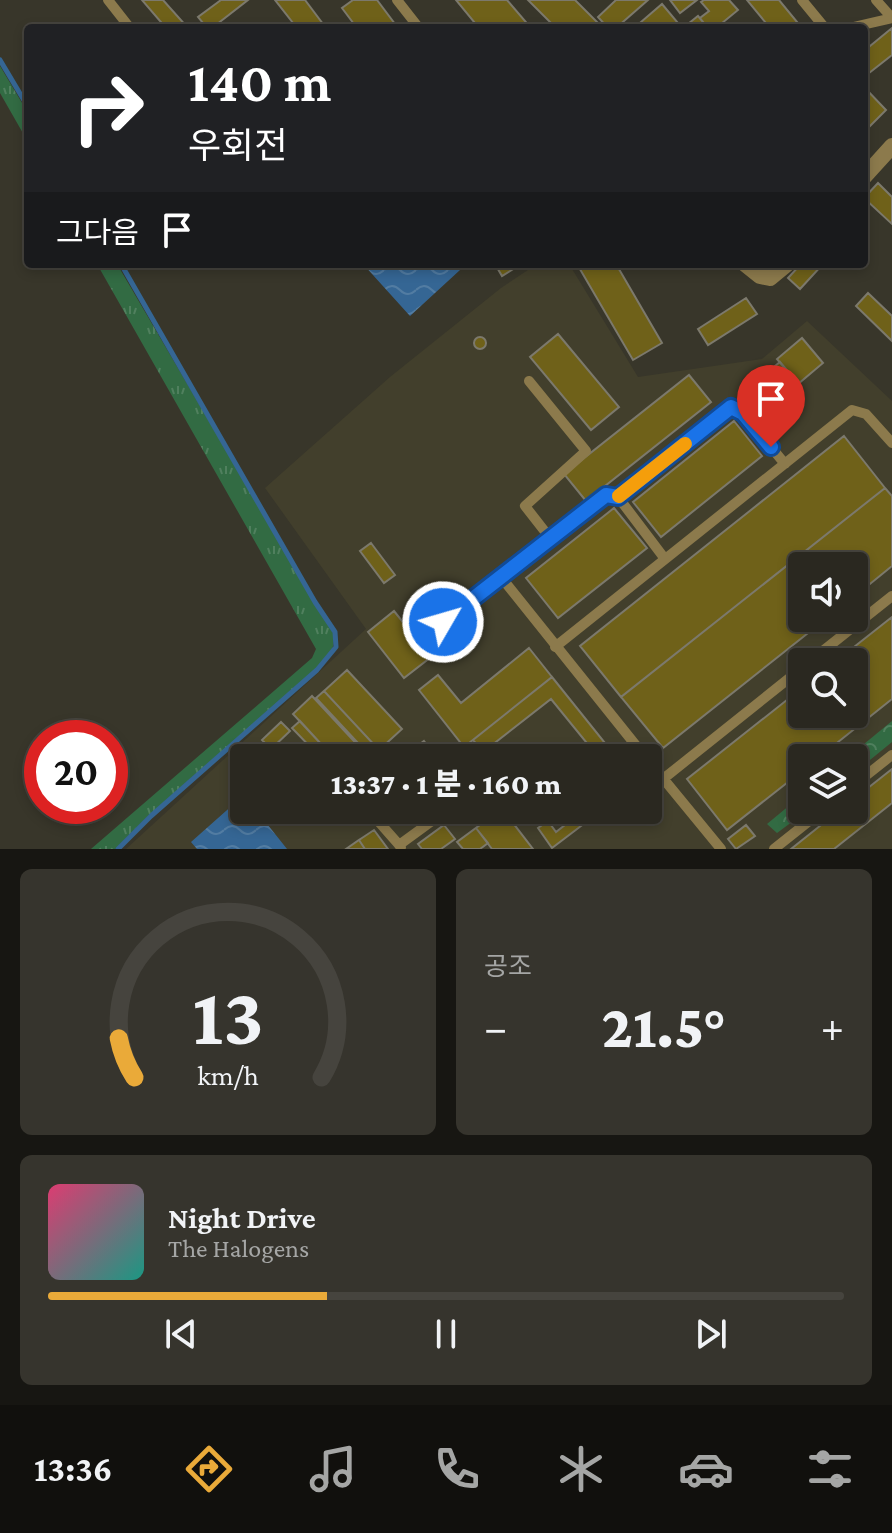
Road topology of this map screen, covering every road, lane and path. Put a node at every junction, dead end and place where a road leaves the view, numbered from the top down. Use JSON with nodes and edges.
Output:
{"nodes":[{"id":1,"x":108,"y":0,"type":"edge"},
{"id":2,"x":397,"y":0,"type":"edge"},
{"id":3,"x":802,"y":0,"type":"edge"},
{"id":4,"x":876,"y":0,"type":"edge"},
{"id":5,"x":892,"y":18,"type":"edge"},
{"id":6,"x":127,"y":24,"type":"edge"},
{"id":7,"x":416,"y":24,"type":"edge"},
{"id":8,"x":822,"y":24,"type":"edge"},
{"id":9,"x":866,"y":24,"type":"edge"},
{"id":10,"x":892,"y":146,"type":"edge"},
{"id":11,"x":868,"y":173,"type":"edge"},
{"id":12,"x":750,"y":268,"type":"edge"},
{"id":13,"x":782,"y":268,"type":"edge"},
{"id":14,"x":529,"y":381,"type":"dead end"},
{"id":15,"x":892,"y":443,"type":"edge"},
{"id":16,"x":785,"y":464,"type":"junction"},
{"id":17,"x":618,"y":497,"type":"junction"},
{"id":18,"x":550,"y":538,"type":"junction"},
{"id":19,"x":665,"y":559,"type":"junction"},
{"id":20,"x":501,"y":577,"type":"junction"},
{"id":21,"x":892,"y":596,"type":"edge"},
{"id":22,"x":443,"y":622,"type":"dead end"},
{"id":23,"x":555,"y":647,"type":"junction"},
{"id":24,"x":827,"y":648,"type":"edge"},
{"id":25,"x":788,"y":679,"type":"edge"},
{"id":26,"x":635,"y":744,"type":"edge"},
{"id":27,"x":892,"y":755,"type":"edge"},
{"id":28,"x":868,"y":774,"type":"edge"},
{"id":29,"x":663,"y":779,"type":"joint"},
{"id":30,"x":381,"y":824,"type":"edge"},
{"id":31,"x":430,"y":824,"type":"edge"},
{"id":32,"x":805,"y":824,"type":"edge"},
{"id":33,"x":401,"y":847,"type":"edge"},
{"id":34,"x":721,"y":849,"type":"edge"},
{"id":35,"x":774,"y":849,"type":"edge"}],
"edges":[{"from":1,"to":6,"type":"lane"},
{"from":2,"to":7,"type":"lane"},
{"from":3,"to":8,"type":"lane"},
{"from":4,"to":5,"type":"lane"},
{"from":5,"to":9,"type":"lane"},
{"from":10,"to":11,"type":"street"},
{"from":12,"to":13,"type":"street"},
{"from":14,"to":18,"type":"lane"},
{"from":15,"to":16,"type":"lane"},
{"from":16,"to":17,"type":"lane"},
{"from":16,"to":19,"type":"lane"},
{"from":17,"to":18,"type":"lane"},
{"from":17,"to":19,"type":"lane"},
{"from":18,"to":20,"type":"lane"},
{"from":19,"to":23,"type":"lane"},
{"from":20,"to":22,"type":"lane"},
{"from":20,"to":23,"type":"lane"},
{"from":21,"to":24,"type":"lane"},
{"from":23,"to":26,"type":"lane"},
{"from":25,"to":29,"type":"lane"},
{"from":27,"to":28,"type":"lane"},
{"from":29,"to":34,"type":"lane"},
{"from":30,"to":33,"type":"lane"},
{"from":31,"to":33,"type":"lane"},
{"from":32,"to":35,"type":"lane"}]}
